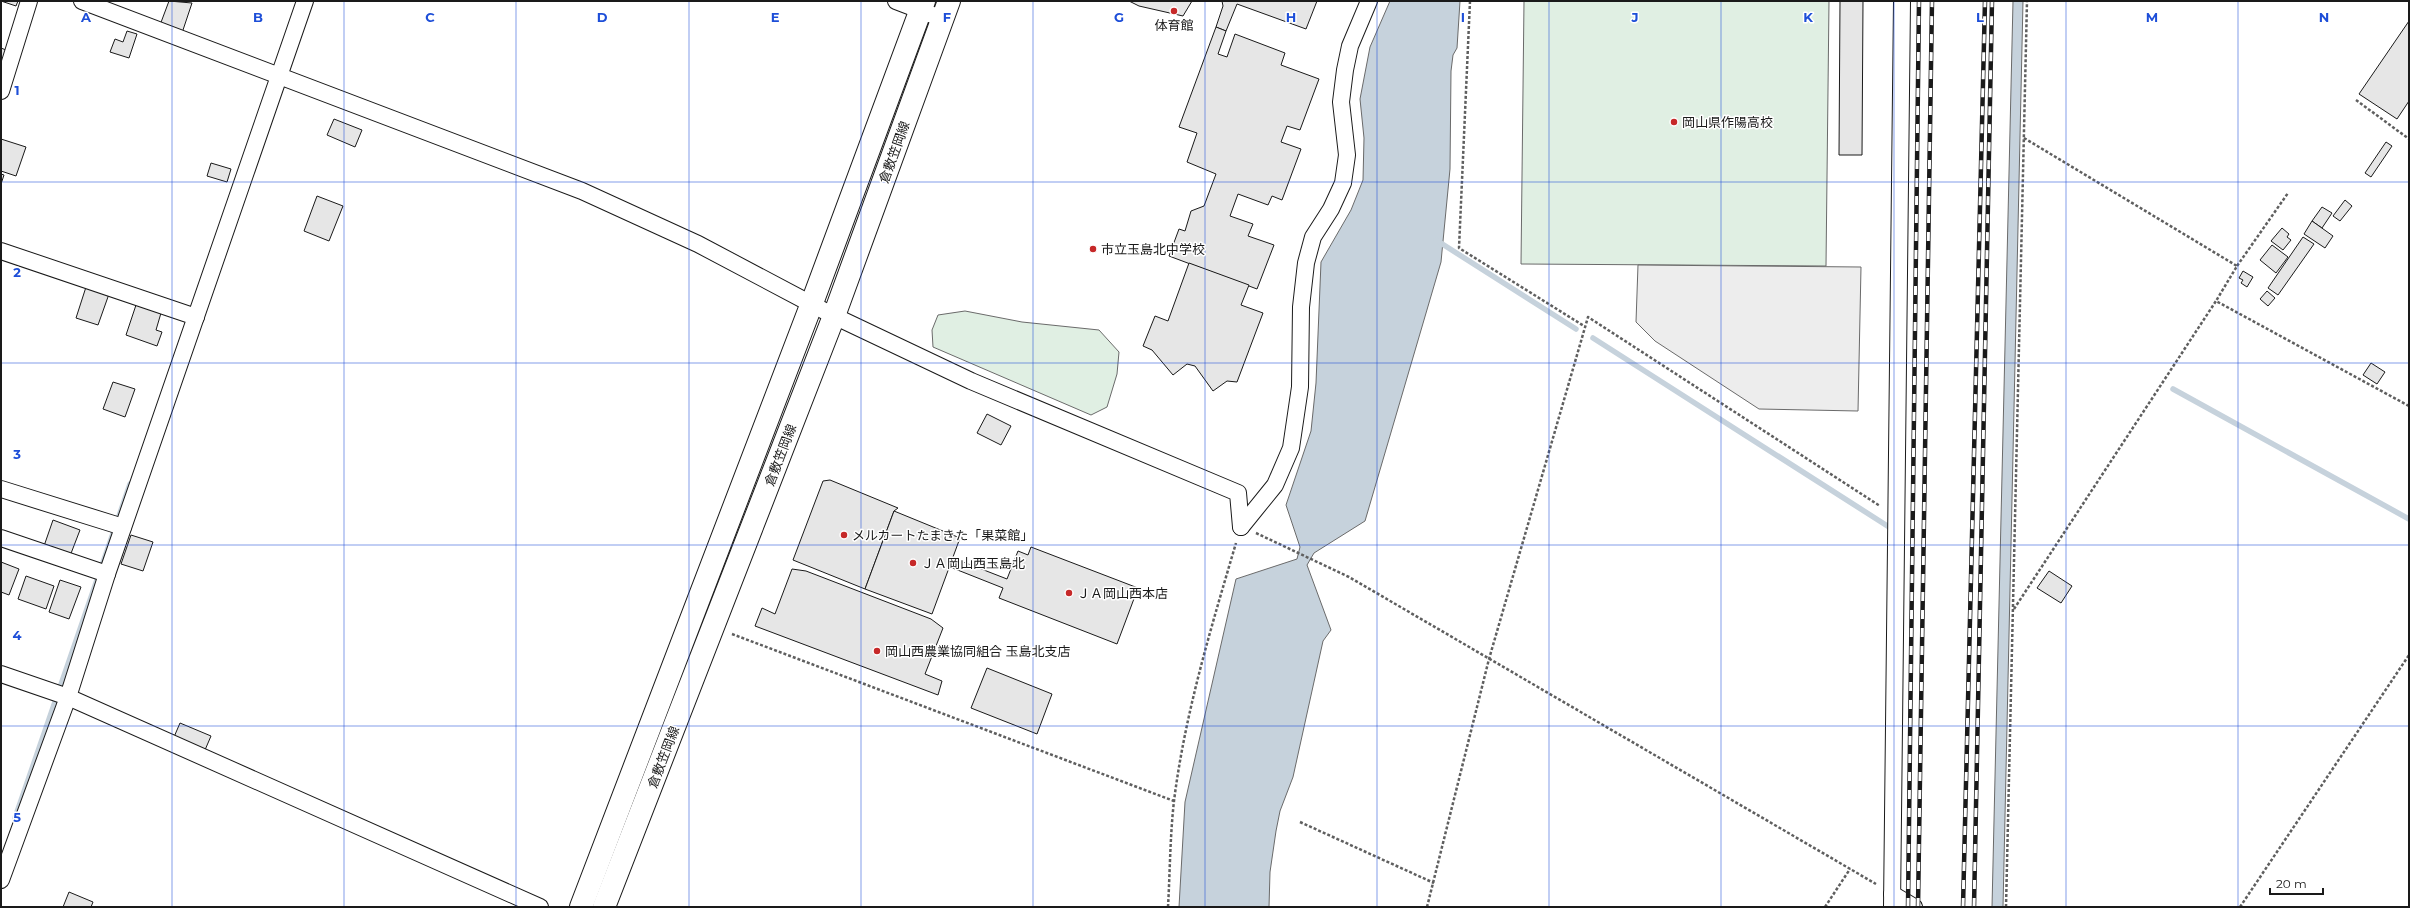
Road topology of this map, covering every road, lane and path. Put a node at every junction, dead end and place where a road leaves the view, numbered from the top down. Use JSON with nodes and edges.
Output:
{"nodes":[{"id":1,"x":29,"y":1,"type":"edge"},
{"id":2,"x":82,"y":1,"type":"edge"},
{"id":3,"x":305,"y":1,"type":"edge"},
{"id":4,"x":896,"y":1,"type":"edge"},
{"id":5,"x":1369,"y":1,"type":"edge"},
{"id":6,"x":1470,"y":1,"type":"edge"},
{"id":7,"x":1902,"y":1,"type":"edge"},
{"id":8,"x":2027,"y":1,"type":"edge"},
{"id":9,"x":923,"y":6,"type":"edge"},
{"id":10,"x":946,"y":10,"type":"edge"},
{"id":11,"x":280,"y":78,"type":"junction"},
{"id":12,"x":1,"y":91,"type":"edge"},
{"id":13,"x":2356,"y":100,"type":"dead end"},
{"id":14,"x":2024,"y":138,"type":"junction"},
{"id":15,"x":2409,"y":139,"type":"edge"},
{"id":16,"x":2288,"y":194,"type":"dead end"},
{"id":17,"x":1,"y":251,"type":"edge"},
{"id":18,"x":2237,"y":266,"type":"junction"},
{"id":19,"x":2216,"y":301,"type":"junction"},
{"id":20,"x":812,"y":304,"type":"junction"},
{"id":21,"x":834,"y":316,"type":"junction"},
{"id":22,"x":196,"y":317,"type":"junction"},
{"id":23,"x":1584,"y":326,"type":"junction"},
{"id":24,"x":2409,"y":406,"type":"edge"},
{"id":25,"x":1,"y":489,"type":"edge"},
{"id":26,"x":1896,"y":517,"type":"junction"},
{"id":27,"x":123,"y":527,"type":"junction"},
{"id":28,"x":1241,"y":527,"type":"junction"},
{"id":29,"x":1,"y":538,"type":"edge"},
{"id":30,"x":107,"y":574,"type":"junction"},
{"id":31,"x":2014,"y":609,"type":"junction"},
{"id":32,"x":713,"y":627,"type":"junction"},
{"id":33,"x":2409,"y":655,"type":"edge"},
{"id":34,"x":1489,"y":659,"type":"junction"},
{"id":35,"x":1,"y":674,"type":"edge"},
{"id":36,"x":68,"y":697,"type":"junction"},
{"id":37,"x":1174,"y":801,"type":"junction"},
{"id":38,"x":1300,"y":822,"type":"dead end"},
{"id":39,"x":1850,"y":869,"type":"junction"},
{"id":40,"x":1,"y":880,"type":"edge"},
{"id":41,"x":1434,"y":883,"type":"junction"},
{"id":42,"x":1892,"y":900,"type":"edge"},
{"id":43,"x":540,"y":907,"type":"edge"},
{"id":44,"x":580,"y":907,"type":"edge"},
{"id":45,"x":604,"y":907,"type":"edge"},
{"id":46,"x":1168,"y":907,"type":"edge"},
{"id":47,"x":1427,"y":907,"type":"edge"},
{"id":48,"x":1825,"y":907,"type":"edge"},
{"id":49,"x":1914,"y":907,"type":"edge"},
{"id":50,"x":2006,"y":907,"type":"edge"},
{"id":51,"x":2240,"y":907,"type":"edge"}],
"edges":[{"from":1,"to":12,"type":"street"},
{"from":2,"to":11,"type":"street"},
{"from":3,"to":11,"type":"street"},
{"from":4,"to":9,"type":"street"},
{"from":5,"to":28,"type":"street"},
{"from":6,"to":23,"type":"path"},
{"from":7,"to":26,"type":"street"},
{"from":8,"to":14,"type":"path"},
{"from":9,"to":10,"type":"street"},
{"from":9,"to":20,"type":"main road","name":"倉敷笠岡線"},
{"from":10,"to":21,"type":"main road","name":"倉敷笠岡線"},
{"from":11,"to":20,"type":"street"},
{"from":11,"to":22,"type":"street"},
{"from":13,"to":15,"type":"path"},
{"from":14,"to":18,"type":"path"},
{"from":14,"to":31,"type":"path"},
{"from":16,"to":18,"type":"path"},
{"from":17,"to":22,"type":"street"},
{"from":18,"to":19,"type":"path"},
{"from":19,"to":24,"type":"path"},
{"from":19,"to":31,"type":"path"},
{"from":20,"to":21,"type":"street"},
{"from":20,"to":44,"type":"main road","name":"倉敷笠岡線"},
{"from":21,"to":28,"type":"street"},
{"from":21,"to":32,"type":"main road","name":"倉敷笠岡線"},
{"from":22,"to":27,"type":"street"},
{"from":23,"to":26,"type":"path"},
{"from":23,"to":34,"type":"path"},
{"from":25,"to":27,"type":"street"},
{"from":26,"to":42,"type":"street"},
{"from":27,"to":30,"type":"street"},
{"from":28,"to":34,"type":"path"},
{"from":28,"to":37,"type":"path"},
{"from":29,"to":30,"type":"street"},
{"from":30,"to":36,"type":"street"},
{"from":31,"to":50,"type":"path"},
{"from":32,"to":37,"type":"path"},
{"from":32,"to":45,"type":"main road","name":"倉敷笠岡線"},
{"from":33,"to":51,"type":"path"},
{"from":34,"to":39,"type":"path"},
{"from":34,"to":41,"type":"path"},
{"from":35,"to":36,"type":"street"},
{"from":36,"to":40,"type":"street"},
{"from":36,"to":43,"type":"street"},
{"from":37,"to":46,"type":"path"},
{"from":38,"to":41,"type":"path"},
{"from":39,"to":42,"type":"path"},
{"from":39,"to":48,"type":"path"},
{"from":41,"to":47,"type":"path"},
{"from":42,"to":49,"type":"street"}]}
